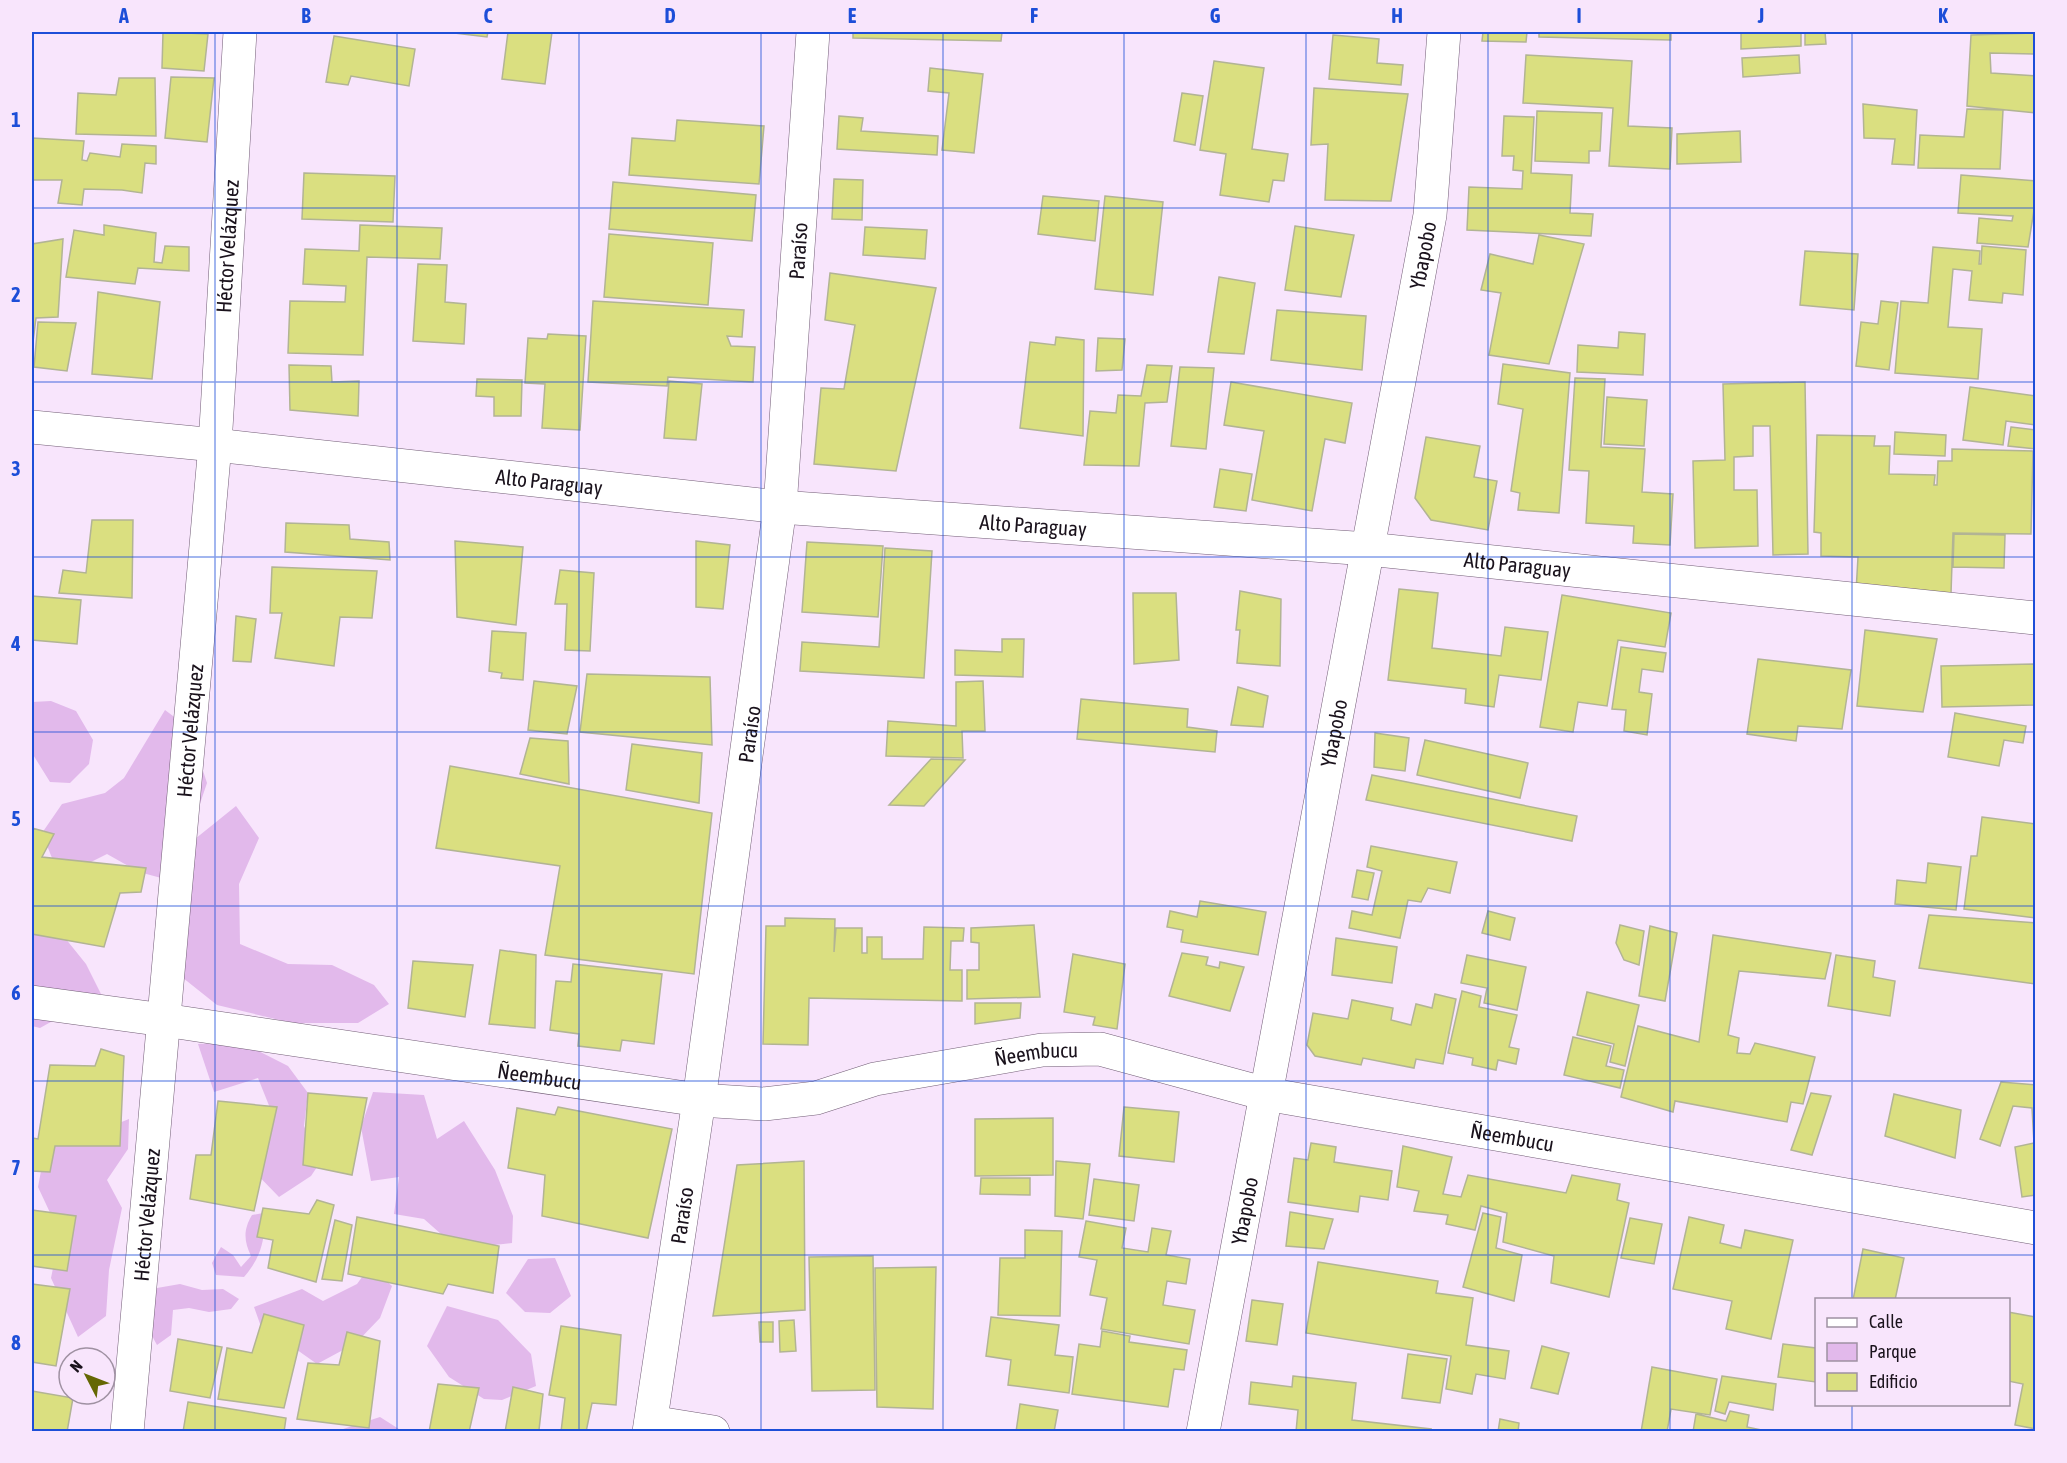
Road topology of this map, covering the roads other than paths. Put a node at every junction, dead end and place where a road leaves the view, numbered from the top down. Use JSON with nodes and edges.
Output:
{"nodes":[{"id":1,"x":240,"y":32,"type":"edge"},
{"id":2,"x":813,"y":32,"type":"edge"},
{"id":3,"x":1444,"y":32,"type":"edge"},
{"id":4,"x":32,"y":427,"type":"edge"},
{"id":5,"x":214,"y":444,"type":"junction"},
{"id":6,"x":780,"y":507,"type":"junction"},
{"id":7,"x":1368,"y":549,"type":"junction"},
{"id":8,"x":2036,"y":618,"type":"edge"},
{"id":9,"x":32,"y":1002,"type":"edge"},
{"id":10,"x":164,"y":1020,"type":"junction"},
{"id":11,"x":1266,"y":1094,"type":"junction"},
{"id":12,"x":699,"y":1101,"type":"junction"},
{"id":13,"x":2036,"y":1228,"type":"edge"},
{"id":14,"x":650,"y":1427,"type":"edge"},
{"id":15,"x":127,"y":1431,"type":"edge"},
{"id":16,"x":713,"y":1431,"type":"edge"},
{"id":17,"x":1203,"y":1431,"type":"edge"}],
"edges":[{"from":1,"to":5,"type":"street","name":"Héctor Velázquez"},
{"from":2,"to":6,"type":"street","name":"Paraíso"},
{"from":3,"to":7,"type":"street","name":"Ybapobo"},
{"from":4,"to":5,"type":"street","name":"Alto Paraguay"},
{"from":5,"to":6,"type":"street","name":"Alto Paraguay"},
{"from":5,"to":10,"type":"street","name":"Héctor Velázquez"},
{"from":6,"to":7,"type":"street","name":"Alto Paraguay"},
{"from":6,"to":12,"type":"street","name":"Paraíso"},
{"from":7,"to":8,"type":"street","name":"Alto Paraguay"},
{"from":7,"to":11,"type":"street","name":"Ybapobo"},
{"from":9,"to":10,"type":"street","name":"Ñeembucu"},
{"from":10,"to":12,"type":"street","name":"Ñeembucu"},
{"from":10,"to":15,"type":"street","name":"Héctor Velázquez"},
{"from":11,"to":12,"type":"street","name":"Ñeembucu"},
{"from":11,"to":13,"type":"street","name":"Ñeembucu"},
{"from":11,"to":17,"type":"street","name":"Ybapobo"},
{"from":12,"to":14,"type":"street","name":"Paraíso"},
{"from":14,"to":16,"type":"street"}]}
